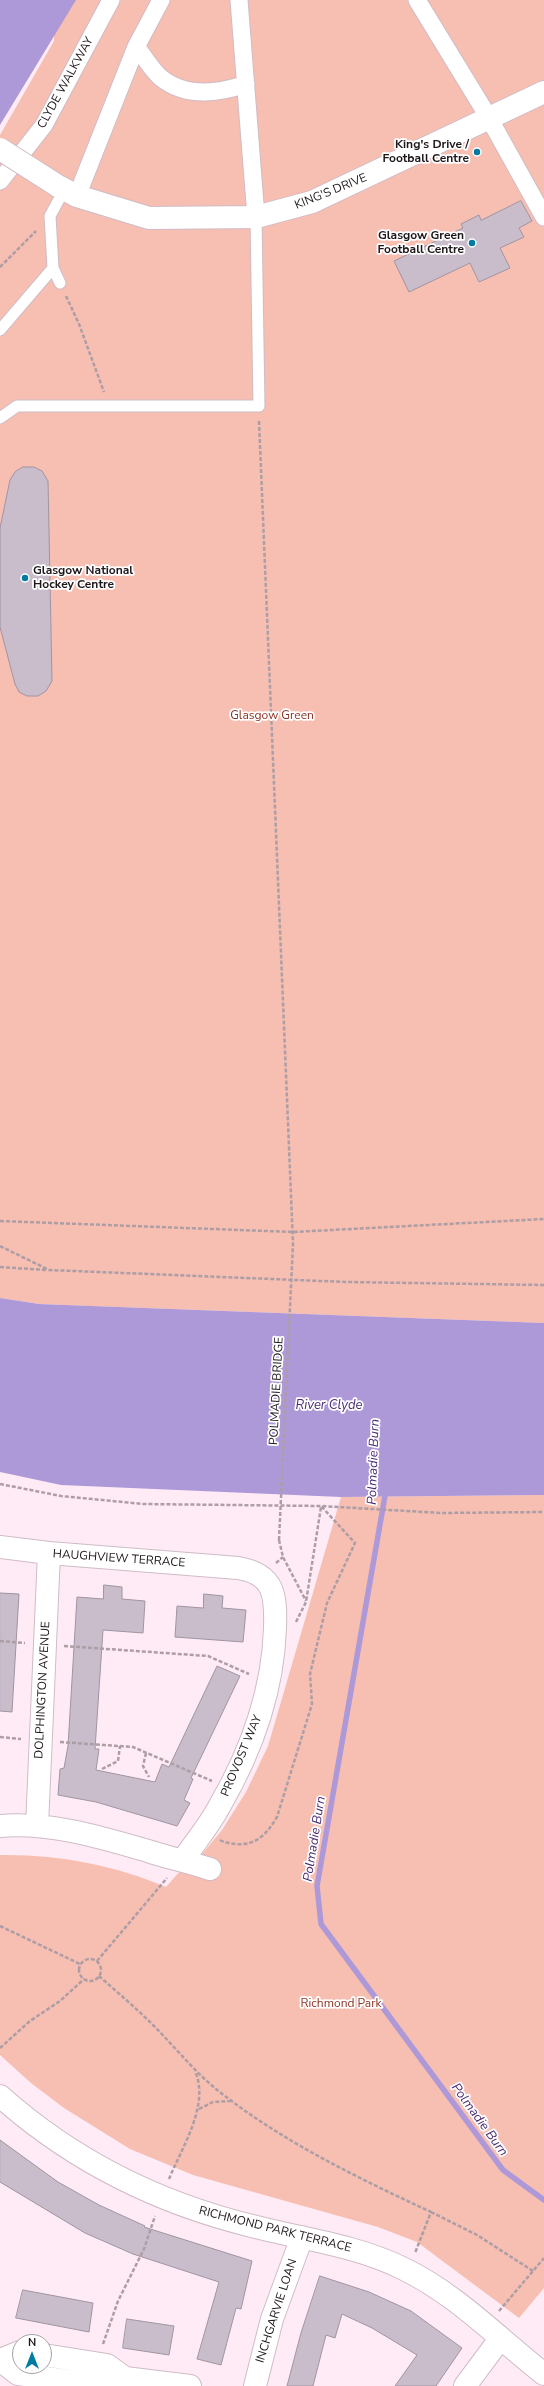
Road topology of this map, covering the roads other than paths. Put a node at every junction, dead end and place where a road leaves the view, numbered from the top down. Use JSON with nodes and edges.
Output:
{"nodes":[{"id":1,"x":111,"y":0,"type":"edge"},
{"id":2,"x":161,"y":0,"type":"edge"},
{"id":3,"x":239,"y":0,"type":"edge"},
{"id":4,"x":417,"y":0,"type":"edge"},
{"id":5,"x":136,"y":47,"type":"junction"},
{"id":6,"x":246,"y":84,"type":"junction"},
{"id":7,"x":544,"y":92,"type":"edge"},
{"id":8,"x":489,"y":118,"type":"junction"},
{"id":9,"x":0,"y":150,"type":"edge"},
{"id":10,"x":0,"y":181,"type":"edge"},
{"id":11,"x":66,"y":191,"type":"junction"},
{"id":12,"x":256,"y":217,"type":"junction"},
{"id":13,"x":544,"y":217,"type":"edge"},
{"id":14,"x":53,"y":268,"type":"junction"},
{"id":15,"x":60,"y":283,"type":"road end"},
{"id":16,"x":0,"y":330,"type":"edge"},
{"id":17,"x":0,"y":418,"type":"edge"},
{"id":18,"x":0,"y":1547,"type":"edge"},
{"id":19,"x":49,"y":1553,"type":"junction"},
{"id":20,"x":238,"y":1568,"type":"joint"},
{"id":21,"x":0,"y":1826,"type":"edge"},
{"id":22,"x":37,"y":1826,"type":"junction"},
{"id":23,"x":183,"y":1860,"type":"junction"},
{"id":24,"x":210,"y":1869,"type":"dead end"},
{"id":25,"x":0,"y":2096,"type":"edge"},
{"id":26,"x":302,"y":2237,"type":"junction"},
{"id":27,"x":493,"y":2333,"type":"junction"},
{"id":28,"x":12,"y":2355,"type":"edge"},
{"id":29,"x":52,"y":2357,"type":"edge"},
{"id":30,"x":0,"y":2360,"type":"edge"},
{"id":31,"x":544,"y":2374,"type":"edge"},
{"id":32,"x":115,"y":2382,"type":"edge"},
{"id":33,"x":102,"y":2386,"type":"edge"},
{"id":34,"x":190,"y":2386,"type":"edge"},
{"id":35,"x":255,"y":2386,"type":"edge"},
{"id":36,"x":465,"y":2386,"type":"edge"}],
"edges":[{"from":1,"to":10,"type":"street","name":"CLYDE WALKWAY"},
{"from":2,"to":5,"type":"street"},
{"from":3,"to":6,"type":"street"},
{"from":4,"to":8,"type":"street"},
{"from":5,"to":6,"type":"street"},
{"from":5,"to":11,"type":"street"},
{"from":6,"to":12,"type":"street"},
{"from":7,"to":8,"type":"street","name":"KING'S DRIVE"},
{"from":8,"to":12,"type":"street","name":"KING'S DRIVE"},
{"from":8,"to":13,"type":"street"},
{"from":9,"to":11,"type":"street","name":"KING'S DRIVE","bridge":true},
{"from":11,"to":12,"type":"street","name":"KING'S DRIVE"},
{"from":11,"to":14,"type":"lane"},
{"from":12,"to":17,"type":"lane"},
{"from":14,"to":15,"type":"lane"},
{"from":14,"to":16,"type":"lane"},
{"from":18,"to":19,"type":"street","name":"HAUGHVIEW TERRACE"},
{"from":19,"to":20,"type":"street","name":"HAUGHVIEW TERRACE"},
{"from":19,"to":22,"type":"street","name":"DOLPHINGTON AVENUE"},
{"from":20,"to":23,"type":"street","name":"PROVOST WAY"},
{"from":21,"to":22,"type":"street"},
{"from":22,"to":23,"type":"street"},
{"from":23,"to":24,"type":"street"},
{"from":25,"to":26,"type":"street","name":"RICHMOND PARK TERRACE"},
{"from":26,"to":27,"type":"street","name":"RICHMOND PARK TERRACE"},
{"from":26,"to":35,"type":"street","name":"INCHGARVIE LOAN"},
{"from":27,"to":31,"type":"street","name":"RICHMOND PARK TERRACE"},
{"from":27,"to":36,"type":"street"},
{"from":28,"to":30,"type":"street"},
{"from":29,"to":32,"type":"street"},
{"from":30,"to":33,"type":"street"},
{"from":32,"to":34,"type":"street"}]}
